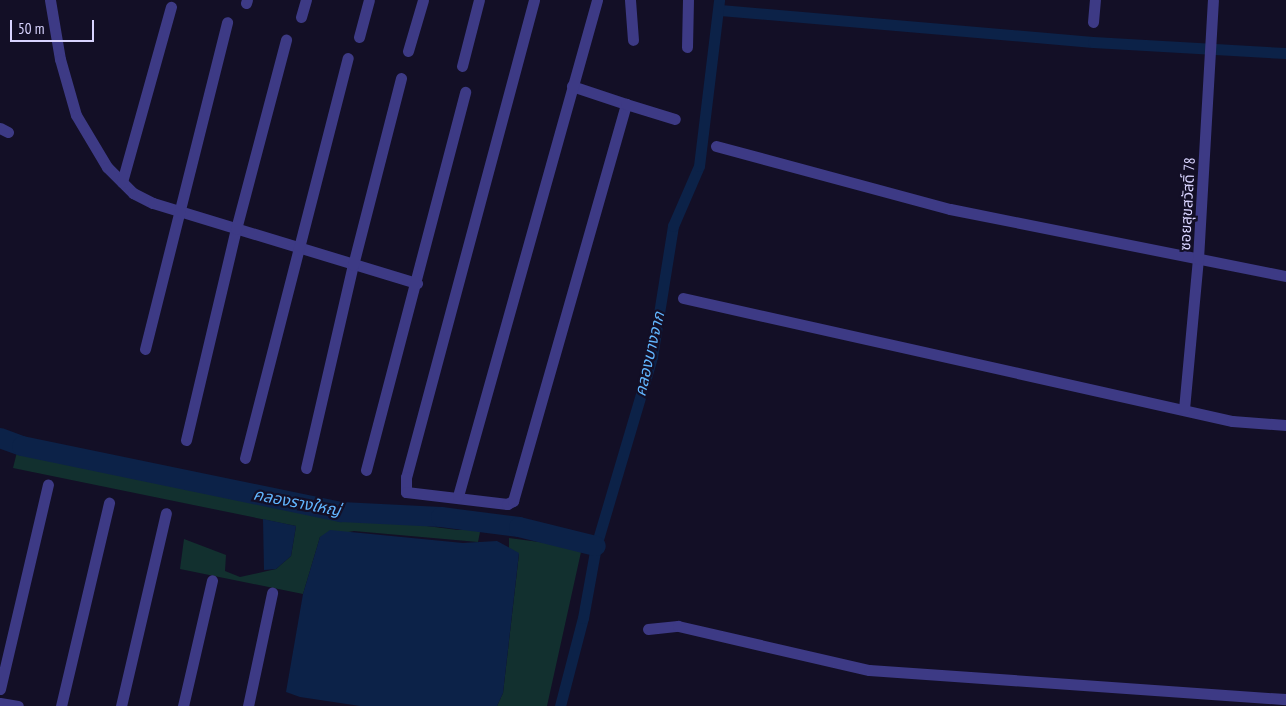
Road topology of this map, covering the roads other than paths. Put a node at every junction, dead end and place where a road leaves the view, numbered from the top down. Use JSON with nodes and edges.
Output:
{"nodes":[{"id":1,"x":50,"y":0,"type":"edge"},
{"id":2,"x":306,"y":0,"type":"edge"},
{"id":3,"x":369,"y":0,"type":"edge"},
{"id":4,"x":423,"y":0,"type":"edge"},
{"id":5,"x":479,"y":0,"type":"edge"},
{"id":6,"x":534,"y":0,"type":"edge"},
{"id":7,"x":597,"y":0,"type":"edge"},
{"id":8,"x":630,"y":0,"type":"edge"},
{"id":9,"x":688,"y":0,"type":"edge"},
{"id":10,"x":1095,"y":0,"type":"edge"},
{"id":11,"x":1213,"y":0,"type":"edge"},
{"id":12,"x":171,"y":8,"type":"dead end"},
{"id":13,"x":301,"y":17,"type":"dead end"},
{"id":14,"x":227,"y":22,"type":"dead end"},
{"id":15,"x":1093,"y":22,"type":"dead end"},
{"id":16,"x":359,"y":37,"type":"dead end"},
{"id":17,"x":286,"y":40,"type":"dead end"},
{"id":18,"x":633,"y":40,"type":"dead end"},
{"id":19,"x":687,"y":47,"type":"dead end"},
{"id":20,"x":408,"y":51,"type":"dead end"},
{"id":21,"x":348,"y":58,"type":"dead end"},
{"id":22,"x":462,"y":66,"type":"dead end"},
{"id":23,"x":402,"y":78,"type":"dead end"},
{"id":24,"x":572,"y":86,"type":"junction"},
{"id":25,"x":465,"y":92,"type":"dead end"},
{"id":26,"x":626,"y":104,"type":"junction"},
{"id":27,"x":675,"y":119,"type":"dead end"},
{"id":28,"x":716,"y":146,"type":"dead end"},
{"id":29,"x":122,"y":182,"type":"junction"},
{"id":30,"x":179,"y":211,"type":"junction"},
{"id":31,"x":236,"y":229,"type":"junction"},
{"id":32,"x":297,"y":248,"type":"junction"},
{"id":33,"x":1198,"y":259,"type":"junction"},
{"id":34,"x":353,"y":265,"type":"junction"},
{"id":35,"x":1286,"y":276,"type":"edge"},
{"id":36,"x":417,"y":283,"type":"junction"},
{"id":37,"x":683,"y":298,"type":"dead end"},
{"id":38,"x":145,"y":349,"type":"dead end"},
{"id":39,"x":1184,"y":408,"type":"junction"},
{"id":40,"x":1286,"y":425,"type":"edge"},
{"id":41,"x":186,"y":440,"type":"dead end"},
{"id":42,"x":245,"y":458,"type":"dead end"},
{"id":43,"x":306,"y":468,"type":"dead end"},
{"id":44,"x":366,"y":470,"type":"dead end"},
{"id":45,"x":48,"y":485,"type":"dead end"},
{"id":46,"x":458,"y":496,"type":"junction"},
{"id":47,"x":108,"y":503,"type":"dead end"},
{"id":48,"x":166,"y":513,"type":"dead end"},
{"id":49,"x":212,"y":580,"type":"dead end"},
{"id":50,"x":272,"y":594,"type":"dead end"},
{"id":51,"x":648,"y":629,"type":"dead end"},
{"id":52,"x":0,"y":689,"type":"edge"},
{"id":53,"x":1286,"y":699,"type":"edge"},
{"id":54,"x":0,"y":703,"type":"edge"},
{"id":55,"x":18,"y":706,"type":"edge"},
{"id":56,"x":61,"y":706,"type":"edge"},
{"id":57,"x":121,"y":706,"type":"edge"},
{"id":58,"x":183,"y":706,"type":"edge"},
{"id":59,"x":248,"y":706,"type":"edge"}],
"edges":[{"from":1,"to":29,"type":"street"},
{"from":2,"to":13,"type":"street"},
{"from":3,"to":16,"type":"street"},
{"from":4,"to":20,"type":"street"},
{"from":5,"to":22,"type":"street"},
{"from":6,"to":46,"type":"street"},
{"from":7,"to":24,"type":"street"},
{"from":8,"to":18,"type":"street"},
{"from":9,"to":19,"type":"street"},
{"from":10,"to":15,"type":"street"},
{"from":11,"to":33,"type":"street","name":"ซอยสุขสวัสดิ์ 78"},
{"from":12,"to":29,"type":"street"},
{"from":14,"to":30,"type":"street"},
{"from":17,"to":31,"type":"street"},
{"from":21,"to":32,"type":"street"},
{"from":23,"to":34,"type":"street"},
{"from":24,"to":26,"type":"street"},
{"from":24,"to":46,"type":"street"},
{"from":25,"to":36,"type":"street"},
{"from":26,"to":27,"type":"street"},
{"from":26,"to":46,"type":"street"},
{"from":28,"to":33,"type":"street"},
{"from":29,"to":30,"type":"street"},
{"from":30,"to":31,"type":"street"},
{"from":30,"to":38,"type":"street"},
{"from":31,"to":32,"type":"street"},
{"from":31,"to":41,"type":"street"},
{"from":32,"to":34,"type":"street"},
{"from":32,"to":42,"type":"street"},
{"from":33,"to":35,"type":"street"},
{"from":33,"to":39,"type":"street","name":"ซอยสุขสวัสดิ์ 78"},
{"from":34,"to":36,"type":"street"},
{"from":34,"to":43,"type":"street"},
{"from":36,"to":44,"type":"street"},
{"from":37,"to":39,"type":"street"},
{"from":39,"to":40,"type":"street"},
{"from":45,"to":52,"type":"street"},
{"from":47,"to":56,"type":"street"},
{"from":48,"to":57,"type":"street"},
{"from":49,"to":58,"type":"street"},
{"from":50,"to":59,"type":"street"},
{"from":51,"to":53,"type":"street"},
{"from":54,"to":55,"type":"street"}]}
